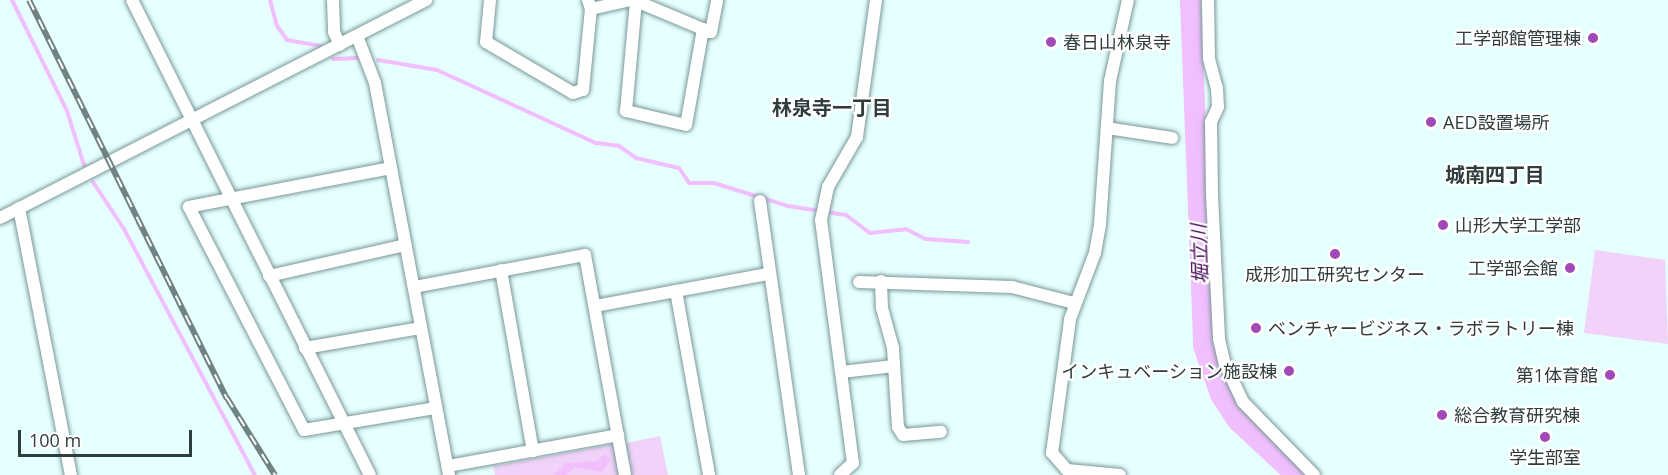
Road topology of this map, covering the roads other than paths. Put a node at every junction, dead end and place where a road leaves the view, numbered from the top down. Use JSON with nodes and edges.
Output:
{"nodes":[{"id":1,"x":132,"y":0,"type":"edge"},
{"id":2,"x":333,"y":0,"type":"edge"},
{"id":3,"x":426,"y":0,"type":"edge"},
{"id":4,"x":490,"y":0,"type":"edge"},
{"id":5,"x":633,"y":0,"type":"edge"},
{"id":6,"x":717,"y":0,"type":"edge"},
{"id":7,"x":876,"y":0,"type":"edge"},
{"id":8,"x":1128,"y":0,"type":"edge"},
{"id":9,"x":1208,"y":0,"type":"edge"},
{"id":10,"x":590,"y":4,"type":"edge"},
{"id":11,"x":703,"y":32,"type":"junction"},
{"id":12,"x":357,"y":36,"type":"junction"},
{"id":13,"x":340,"y":45,"type":"junction"},
{"id":14,"x":191,"y":120,"type":"junction"},
{"id":15,"x":1107,"y":128,"type":"junction"},
{"id":16,"x":1172,"y":138,"type":"dead end"},
{"id":17,"x":391,"y":168,"type":"junction"},
{"id":18,"x":230,"y":198,"type":"junction"},
{"id":19,"x":760,"y":201,"type":"dead end"},
{"id":20,"x":19,"y":208,"type":"junction"},
{"id":21,"x":0,"y":218,"type":"edge"},
{"id":22,"x":406,"y":245,"type":"junction"},
{"id":23,"x":501,"y":270,"type":"junction"},
{"id":24,"x":767,"y":274,"type":"junction"},
{"id":25,"x":269,"y":276,"type":"junction"},
{"id":26,"x":859,"y":282,"type":"dead end"},
{"id":27,"x":881,"y":282,"type":"junction"},
{"id":28,"x":414,"y":287,"type":"junction"},
{"id":29,"x":676,"y":291,"type":"junction"},
{"id":30,"x":1074,"y":303,"type":"junction"},
{"id":31,"x":595,"y":306,"type":"junction"},
{"id":32,"x":421,"y":328,"type":"junction"},
{"id":33,"x":305,"y":348,"type":"junction"},
{"id":34,"x":894,"y":366,"type":"junction"},
{"id":35,"x":842,"y":372,"type":"junction"},
{"id":36,"x":436,"y":408,"type":"junction"},
{"id":37,"x":345,"y":425,"type":"junction"},
{"id":38,"x":941,"y":432,"type":"dead end"},
{"id":39,"x":618,"y":435,"type":"junction"},
{"id":40,"x":533,"y":450,"type":"junction"},
{"id":41,"x":448,"y":471,"type":"edge"},
{"id":42,"x":1076,"y":473,"type":"edge"},
{"id":43,"x":71,"y":475,"type":"edge"},
{"id":44,"x":370,"y":475,"type":"edge"},
{"id":45,"x":625,"y":475,"type":"edge"},
{"id":46,"x":709,"y":475,"type":"edge"},
{"id":47,"x":798,"y":475,"type":"edge"},
{"id":48,"x":840,"y":475,"type":"edge"},
{"id":49,"x":1120,"y":475,"type":"edge"},
{"id":50,"x":1314,"y":475,"type":"edge"}],
"edges":[{"from":1,"to":14,"type":"street"},
{"from":2,"to":13,"type":"street"},
{"from":3,"to":12,"type":"street"},
{"from":4,"to":10,"type":"street"},
{"from":5,"to":10,"type":"street"},
{"from":5,"to":11,"type":"street"},
{"from":5,"to":11,"type":"street"},
{"from":6,"to":11,"type":"street"},
{"from":7,"to":35,"type":"street"},
{"from":8,"to":15,"type":"street"},
{"from":9,"to":50,"type":"street"},
{"from":12,"to":13,"type":"street"},
{"from":12,"to":17,"type":"street"},
{"from":13,"to":14,"type":"street"},
{"from":14,"to":18,"type":"street"},
{"from":14,"to":20,"type":"street"},
{"from":15,"to":16,"type":"street"},
{"from":15,"to":30,"type":"street"},
{"from":17,"to":18,"type":"street"},
{"from":17,"to":22,"type":"street"},
{"from":18,"to":25,"type":"street"},
{"from":18,"to":37,"type":"street"},
{"from":19,"to":24,"type":"street"},
{"from":20,"to":21,"type":"street"},
{"from":20,"to":43,"type":"street"},
{"from":22,"to":25,"type":"street"},
{"from":22,"to":28,"type":"street"},
{"from":23,"to":28,"type":"street"},
{"from":23,"to":31,"type":"street"},
{"from":23,"to":40,"type":"street"},
{"from":24,"to":29,"type":"street"},
{"from":24,"to":47,"type":"street"},
{"from":25,"to":33,"type":"street"},
{"from":26,"to":27,"type":"street"},
{"from":27,"to":30,"type":"street"},
{"from":27,"to":34,"type":"street"},
{"from":28,"to":32,"type":"street"},
{"from":29,"to":31,"type":"street"},
{"from":29,"to":46,"type":"street"},
{"from":30,"to":42,"type":"street"},
{"from":31,"to":39,"type":"street"},
{"from":32,"to":33,"type":"street"},
{"from":32,"to":36,"type":"street"},
{"from":33,"to":37,"type":"street"},
{"from":34,"to":35,"type":"street"},
{"from":34,"to":38,"type":"street"},
{"from":35,"to":48,"type":"street"},
{"from":36,"to":37,"type":"street"},
{"from":36,"to":41,"type":"street"},
{"from":37,"to":44,"type":"street"},
{"from":39,"to":40,"type":"street"},
{"from":39,"to":45,"type":"street"},
{"from":40,"to":41,"type":"street"},
{"from":42,"to":49,"type":"street"}]}
